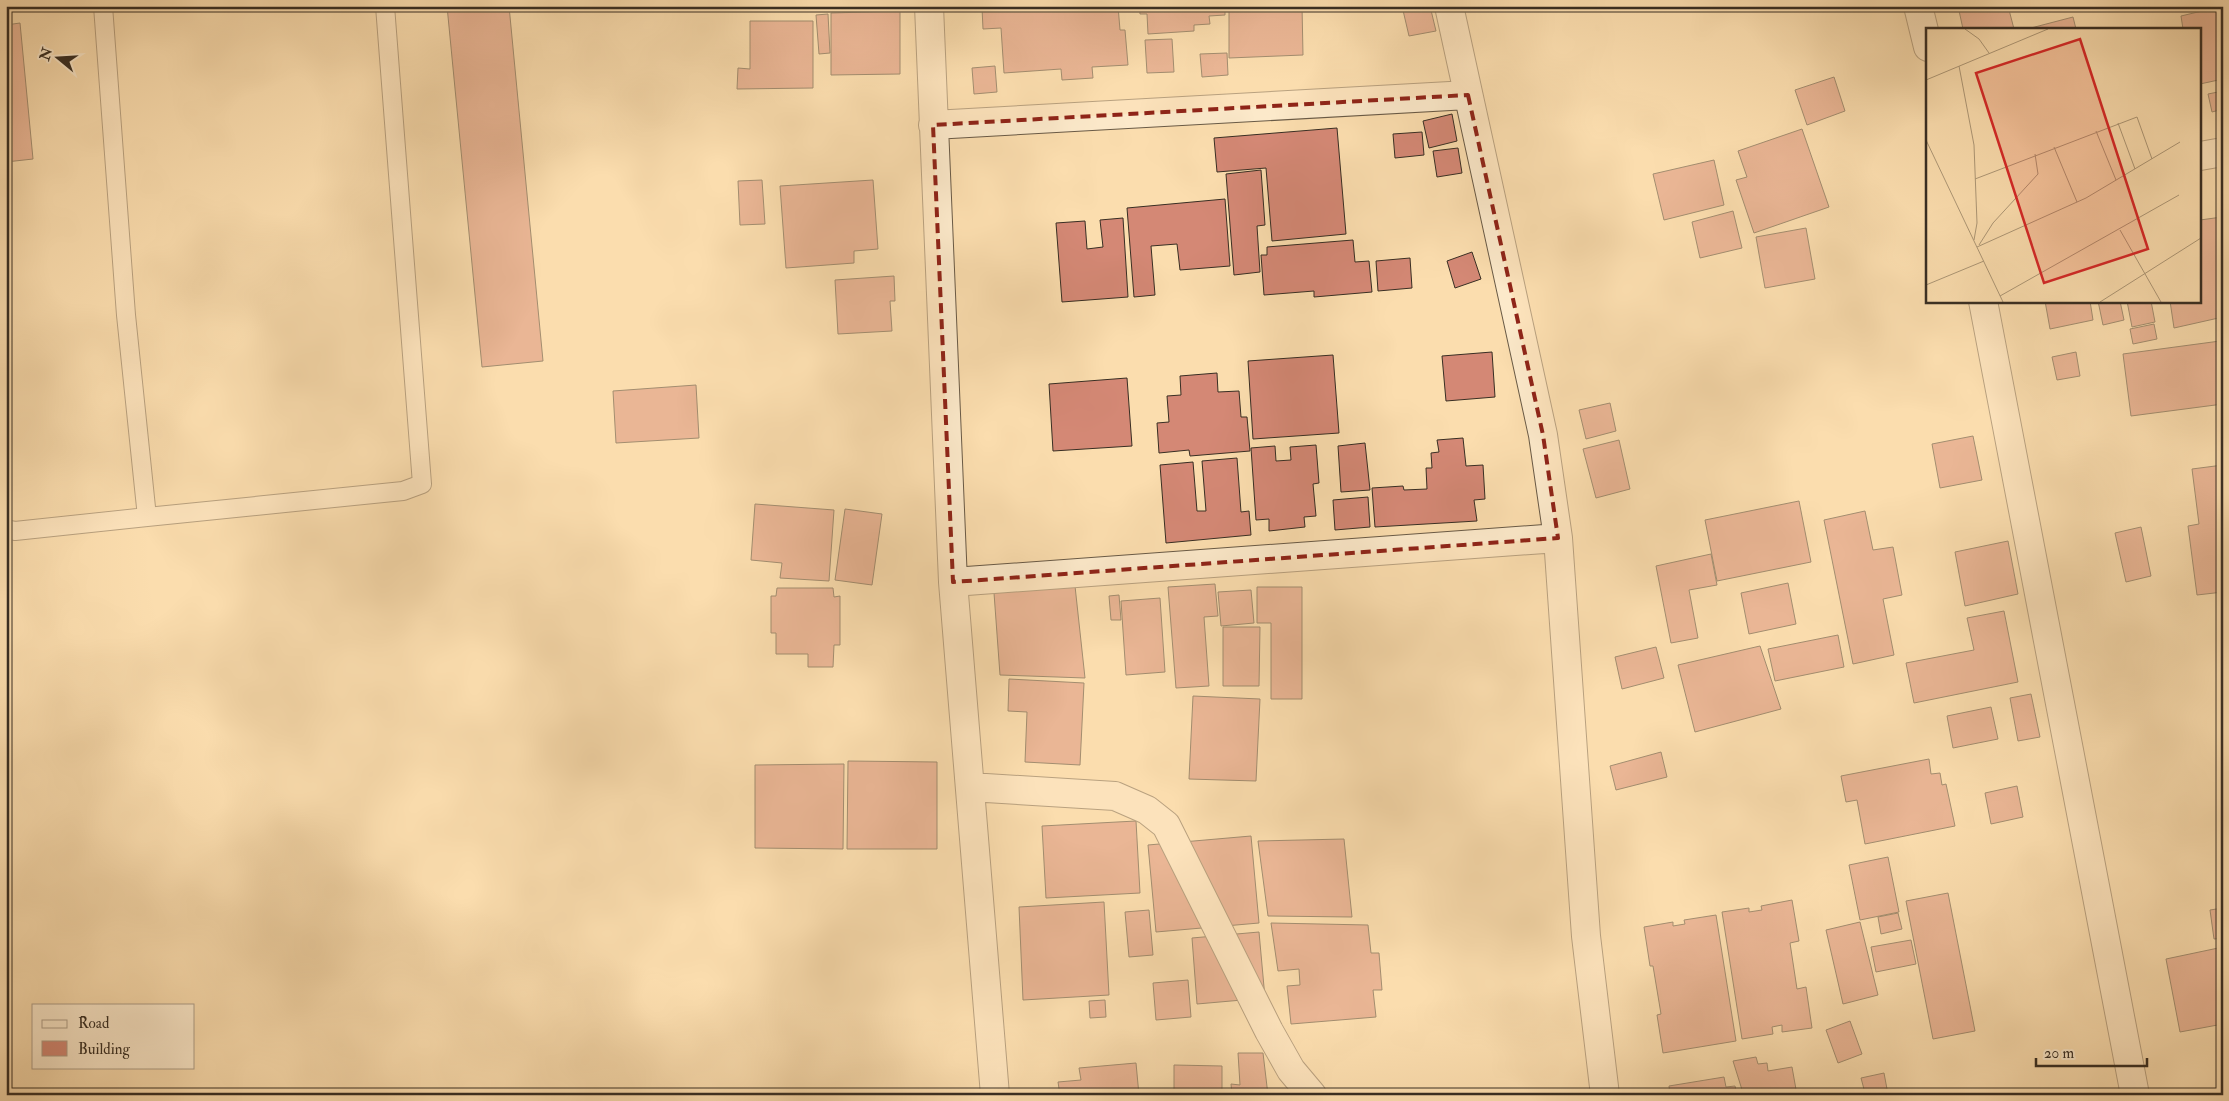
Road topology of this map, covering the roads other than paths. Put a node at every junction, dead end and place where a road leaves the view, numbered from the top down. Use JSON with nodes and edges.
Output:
{"nodes":[{"id":1,"x":103,"y":6,"type":"edge"},
{"id":2,"x":385,"y":6,"type":"edge"},
{"id":3,"x":929,"y":6,"type":"edge"},
{"id":4,"x":1449,"y":6,"type":"edge"},
{"id":5,"x":1918,"y":6,"type":"edge"},
{"id":6,"x":1926,"y":39,"type":"edge"},
{"id":7,"x":1468,"y":95,"type":"junction"},
{"id":8,"x":933,"y":126,"type":"junction"},
{"id":9,"x":2223,"y":152,"type":"edge"},
{"id":10,"x":2202,"y":156,"type":"edge"},
{"id":11,"x":1983,"y":302,"type":"edge"},
{"id":12,"x":146,"y":517,"type":"junction"},
{"id":13,"x":6,"y":529,"type":"edge"},
{"id":14,"x":1558,"y":538,"type":"junction"},
{"id":15,"x":953,"y":582,"type":"junction"},
{"id":16,"x":970,"y":787,"type":"junction"},
{"id":17,"x":995,"y":1095,"type":"edge"},
{"id":18,"x":1312,"y":1095,"type":"edge"},
{"id":19,"x":1606,"y":1095,"type":"edge"},
{"id":20,"x":2135,"y":1095,"type":"edge"}],
"edges":[{"from":1,"to":12,"type":"lane"},
{"from":2,"to":12,"type":"lane"},
{"from":3,"to":8,"type":"street"},
{"from":4,"to":7,"type":"street"},
{"from":5,"to":6,"type":"street"},
{"from":7,"to":8,"type":"street"},
{"from":7,"to":14,"type":"street"},
{"from":8,"to":15,"type":"street"},
{"from":9,"to":10,"type":"street"},
{"from":11,"to":20,"type":"street"},
{"from":12,"to":13,"type":"lane"},
{"from":14,"to":15,"type":"street"},
{"from":14,"to":19,"type":"street"},
{"from":15,"to":16,"type":"street"},
{"from":16,"to":17,"type":"street"},
{"from":16,"to":18,"type":"street"}]}
